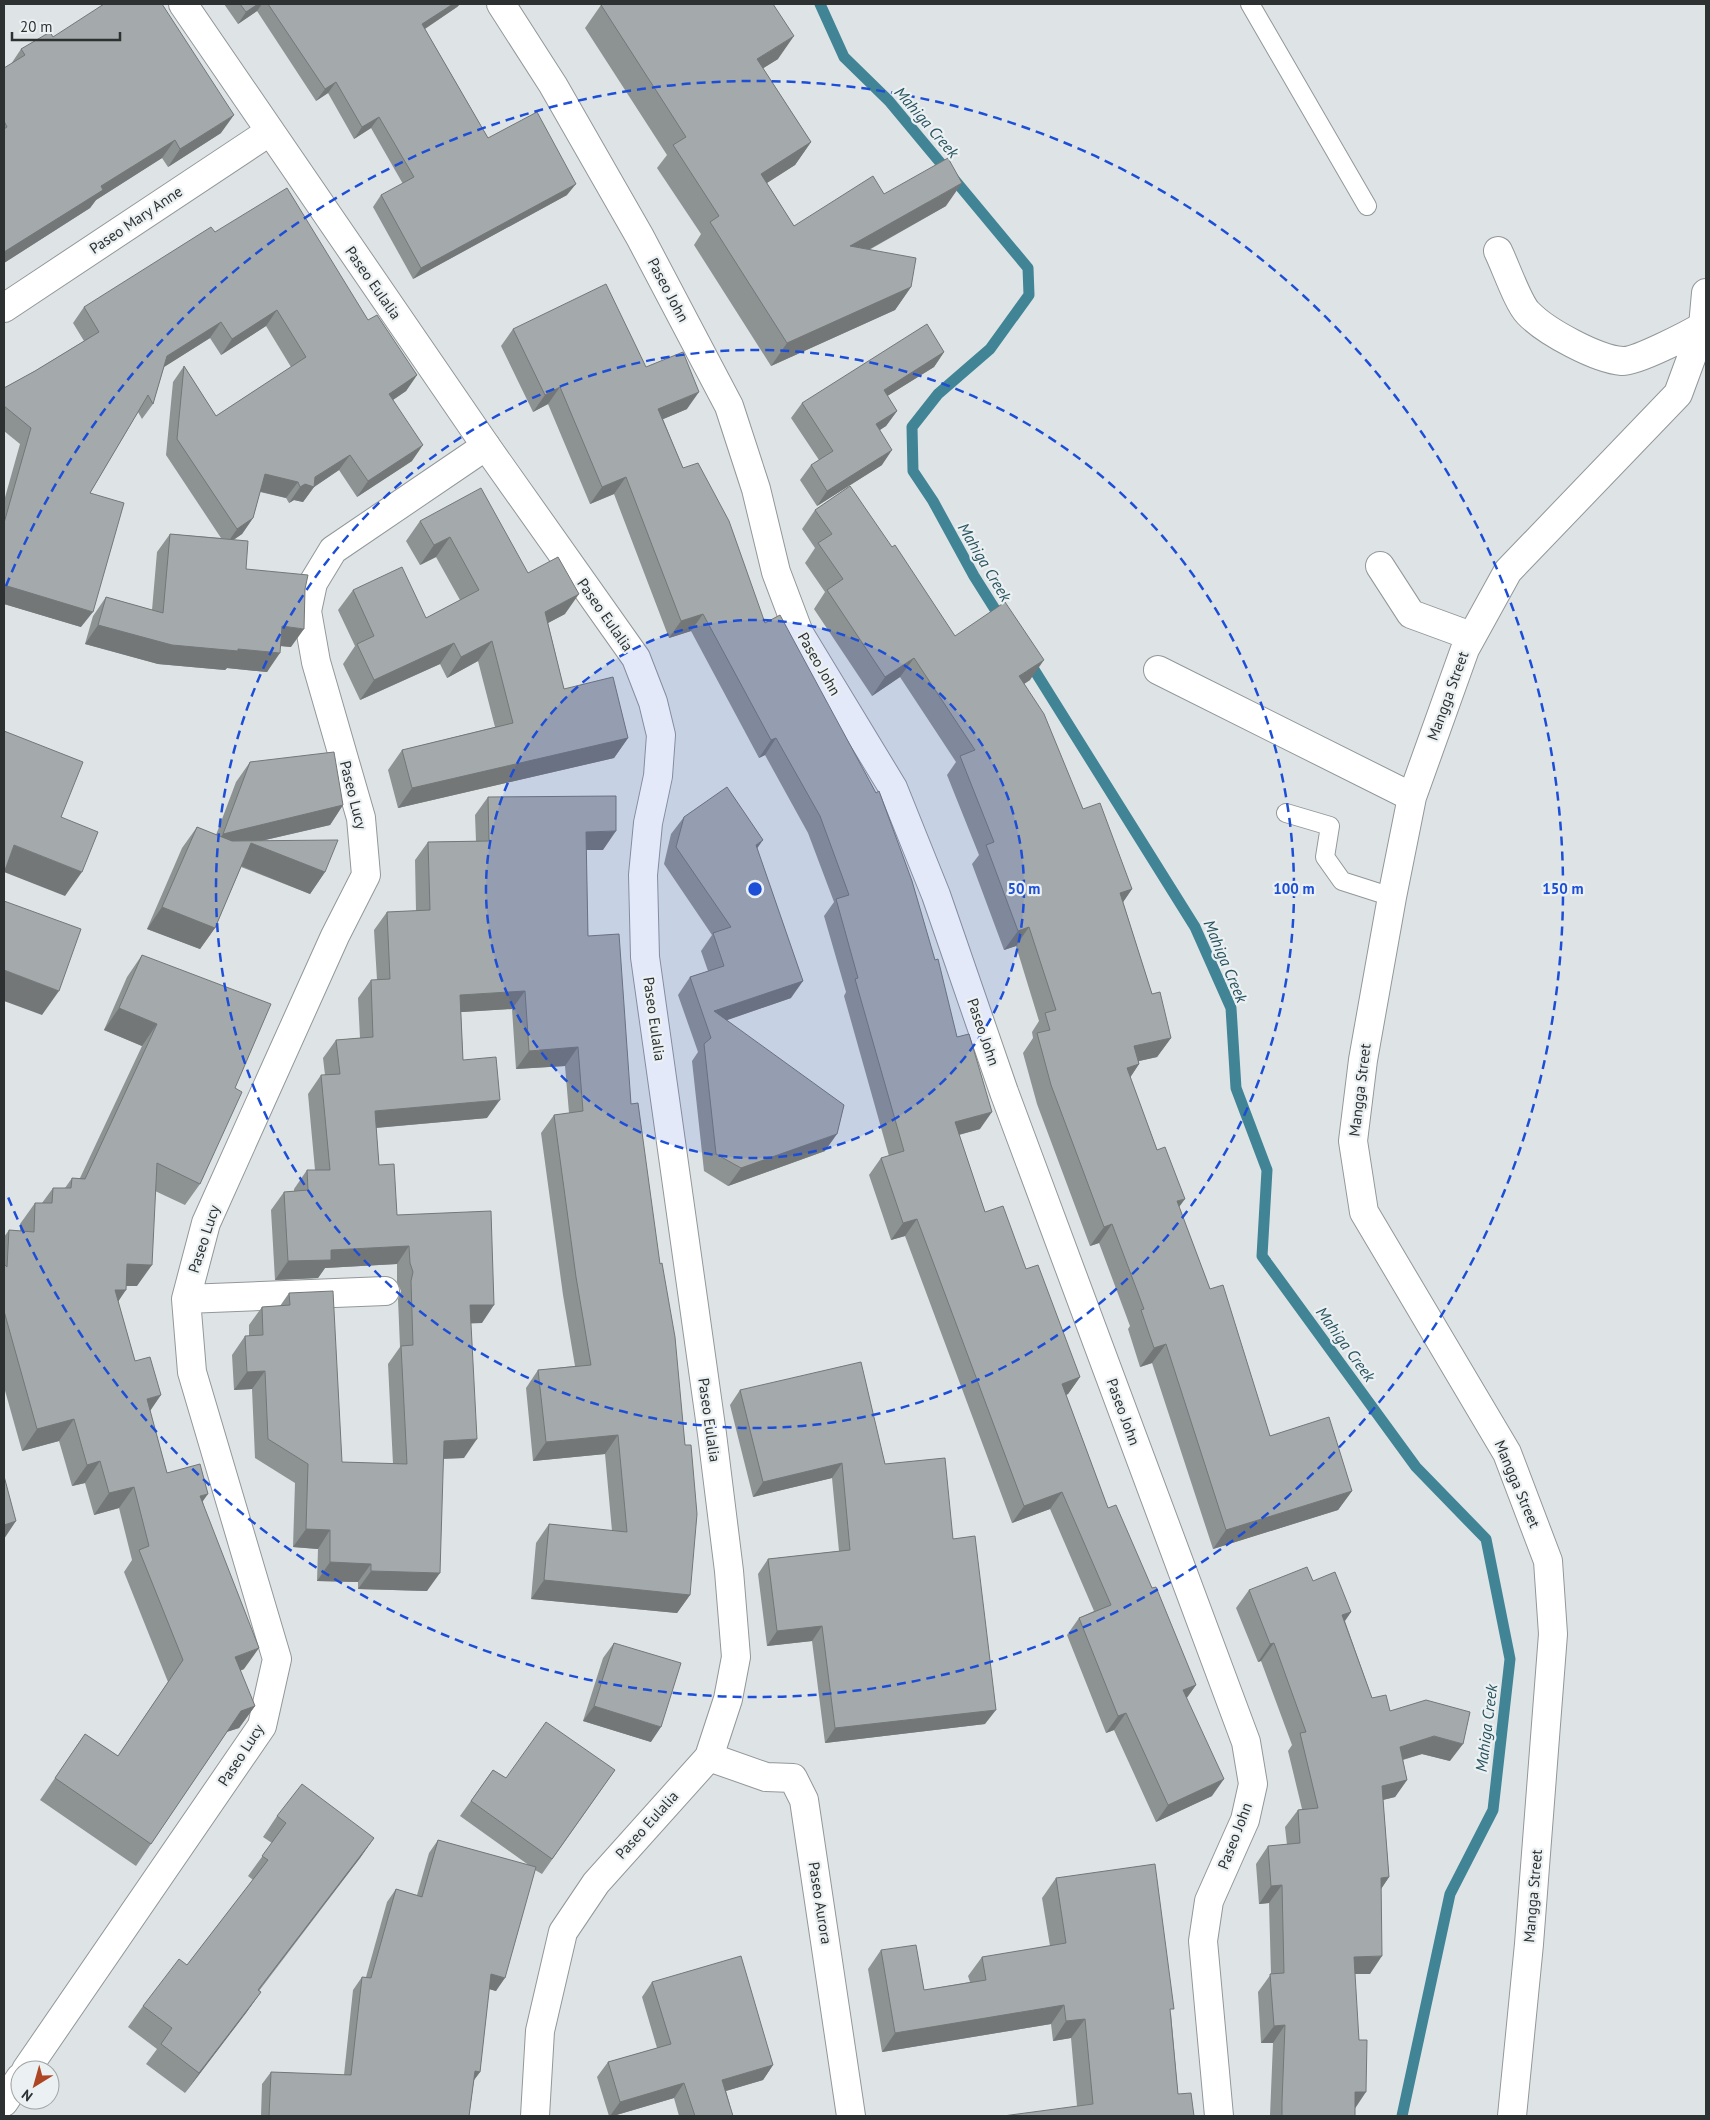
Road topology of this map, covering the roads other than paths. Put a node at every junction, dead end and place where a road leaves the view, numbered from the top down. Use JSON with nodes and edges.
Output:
{"nodes":[{"id":1,"x":183,"y":4,"type":"edge"},
{"id":2,"x":501,"y":4,"type":"edge"},
{"id":3,"x":1250,"y":4,"type":"edge"},
{"id":4,"x":269,"y":132,"type":"junction"},
{"id":5,"x":1367,"y":206,"type":"dead end"},
{"id":6,"x":1498,"y":251,"type":"dead end"},
{"id":7,"x":1706,"y":293,"type":"edge"},
{"id":8,"x":4,"y":308,"type":"edge"},
{"id":9,"x":1703,"y":326,"type":"junction"},
{"id":10,"x":486,"y":446,"type":"junction"},
{"id":11,"x":1380,"y":566,"type":"dead end"},
{"id":12,"x":1471,"y":636,"type":"junction"},
{"id":13,"x":1158,"y":670,"type":"dead end"},
{"id":14,"x":1412,"y":797,"type":"junction"},
{"id":15,"x":1286,"y":813,"type":"dead end"},
{"id":16,"x":1392,"y":897,"type":"junction"},
{"id":17,"x":385,"y":1291,"type":"dead end"},
{"id":18,"x":186,"y":1299,"type":"junction"},
{"id":19,"x":709,"y":1757,"type":"junction"},
{"id":20,"x":33,"y":2060,"type":"edge"},
{"id":21,"x":535,"y":2116,"type":"edge"},
{"id":22,"x":850,"y":2116,"type":"edge"},
{"id":23,"x":1219,"y":2116,"type":"edge"},
{"id":24,"x":1512,"y":2116,"type":"edge"}],
"edges":[{"from":1,"to":4,"type":"street","name":"Paseo Eulalia"},
{"from":2,"to":23,"type":"street","name":"Paseo John"},
{"from":3,"to":5,"type":"lane"},
{"from":4,"to":8,"type":"street","name":"Paseo Mary Anne"},
{"from":4,"to":10,"type":"street","name":"Paseo Eulalia"},
{"from":6,"to":9,"type":"street"},
{"from":7,"to":9,"type":"street","name":"Mangga Street"},
{"from":9,"to":12,"type":"street","name":"Mangga Street"},
{"from":10,"to":18,"type":"street","name":"Paseo Lucy"},
{"from":10,"to":19,"type":"street","name":"Paseo Eulalia"},
{"from":11,"to":12,"type":"street"},
{"from":12,"to":14,"type":"street","name":"Mangga Street"},
{"from":13,"to":14,"type":"street"},
{"from":14,"to":16,"type":"street","name":"Mangga Street"},
{"from":15,"to":16,"type":"lane"},
{"from":16,"to":24,"type":"street","name":"Mangga Street"},
{"from":17,"to":18,"type":"street"},
{"from":18,"to":20,"type":"street","name":"Paseo Lucy"},
{"from":19,"to":21,"type":"street","name":"Paseo Eulalia"},
{"from":19,"to":22,"type":"street","name":"Paseo Aurora"}]}
